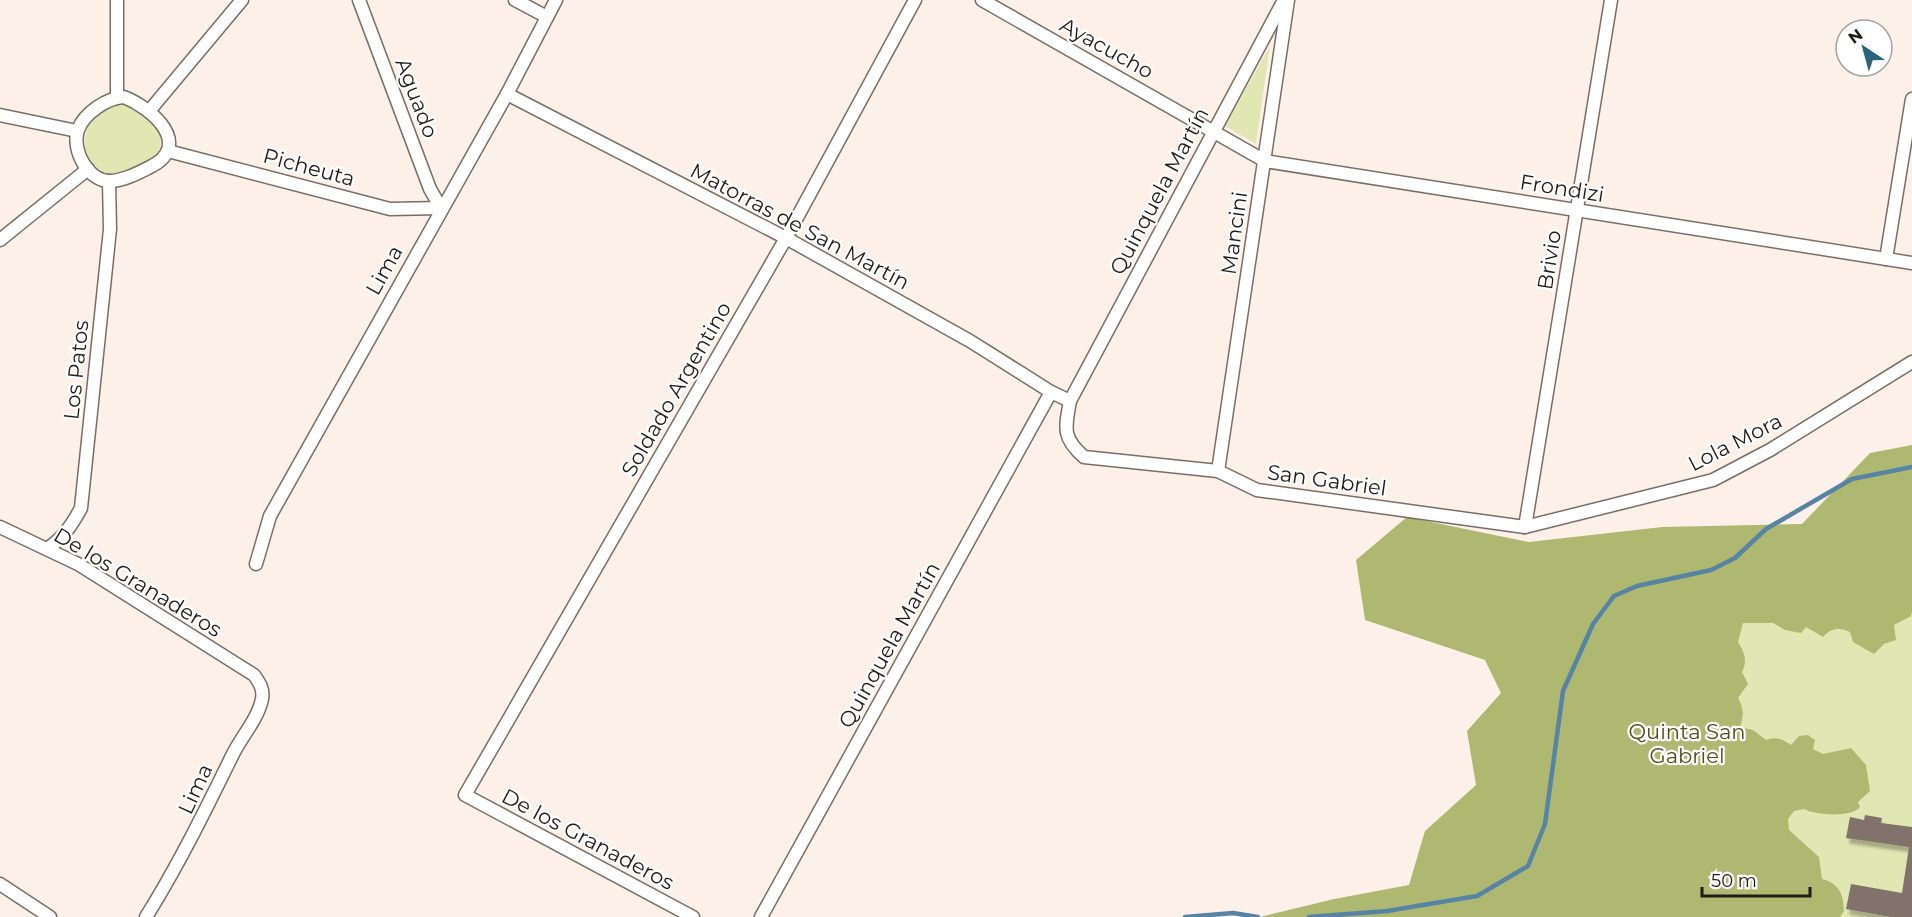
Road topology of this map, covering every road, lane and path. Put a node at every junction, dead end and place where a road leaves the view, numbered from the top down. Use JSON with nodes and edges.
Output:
{"nodes":[{"id":1,"x":117,"y":0,"type":"edge"},
{"id":2,"x":242,"y":0,"type":"edge"},
{"id":3,"x":359,"y":0,"type":"edge"},
{"id":4,"x":515,"y":0,"type":"edge"},
{"id":5,"x":556,"y":0,"type":"edge"},
{"id":6,"x":915,"y":0,"type":"edge"},
{"id":7,"x":982,"y":0,"type":"edge"},
{"id":8,"x":1286,"y":0,"type":"edge"},
{"id":9,"x":1611,"y":0,"type":"edge"},
{"id":10,"x":547,"y":16,"type":"junction"},
{"id":11,"x":507,"y":94,"type":"junction"},
{"id":12,"x":117,"y":98,"type":"junction"},
{"id":13,"x":1912,"y":99,"type":"edge"},
{"id":14,"x":150,"y":110,"type":"junction"},
{"id":15,"x":0,"y":114,"type":"edge"},
{"id":16,"x":1214,"y":130,"type":"junction"},
{"id":17,"x":77,"y":131,"type":"junction"},
{"id":18,"x":168,"y":151,"type":"junction"},
{"id":19,"x":1265,"y":160,"type":"junction"},
{"id":20,"x":87,"y":169,"type":"junction"},
{"id":21,"x":110,"y":181,"type":"junction"},
{"id":22,"x":441,"y":208,"type":"junction"},
{"id":23,"x":1577,"y":210,"type":"junction"},
{"id":24,"x":786,"y":238,"type":"junction"},
{"id":25,"x":0,"y":240,"type":"edge"},
{"id":26,"x":1886,"y":259,"type":"junction"},
{"id":27,"x":1912,"y":263,"type":"edge"},
{"id":28,"x":1912,"y":362,"type":"edge"},
{"id":29,"x":1051,"y":392,"type":"junction"},
{"id":30,"x":1070,"y":400,"type":"junction"},
{"id":31,"x":1218,"y":471,"type":"junction"},
{"id":32,"x":0,"y":527,"type":"edge"},
{"id":33,"x":1525,"y":527,"type":"junction"},
{"id":34,"x":47,"y":549,"type":"junction"},
{"id":35,"x":256,"y":564,"type":"dead end"},
{"id":36,"x":254,"y":675,"type":"joint"},
{"id":37,"x":465,"y":795,"type":"joint"},
{"id":38,"x":0,"y":884,"type":"edge"},
{"id":39,"x":50,"y":917,"type":"edge"},
{"id":40,"x":146,"y":917,"type":"edge"},
{"id":41,"x":693,"y":917,"type":"edge"},
{"id":42,"x":761,"y":917,"type":"edge"}],
"edges":[{"from":1,"to":12,"type":"street"},
{"from":2,"to":14,"type":"street"},
{"from":3,"to":22,"type":"street","name":"Aguado"},
{"from":4,"to":10,"type":"street"},
{"from":5,"to":10,"type":"street","name":"Lima"},
{"from":6,"to":24,"type":"street","name":"Soldado Argentino"},
{"from":7,"to":16,"type":"street","name":"Ayacucho"},
{"from":8,"to":16,"type":"street","name":"Quinquela Martín"},
{"from":8,"to":19,"type":"street","name":"Mancini"},
{"from":9,"to":23,"type":"street","name":"Brivio"},
{"from":10,"to":11,"type":"street","name":"Lima"},
{"from":11,"to":22,"type":"street","name":"Lima"},
{"from":11,"to":24,"type":"street","name":"Matorras de San Martín"},
{"from":12,"to":14,"type":"street"},
{"from":12,"to":17,"type":"street"},
{"from":13,"to":26,"type":"street"},
{"from":14,"to":18,"type":"street"},
{"from":15,"to":17,"type":"street"},
{"from":16,"to":19,"type":"street","name":"Frondizi"},
{"from":16,"to":30,"type":"street","name":"Quinquela Martín"},
{"from":17,"to":20,"type":"street"},
{"from":18,"to":21,"type":"street"},
{"from":18,"to":22,"type":"street","name":"Picheuta"},
{"from":19,"to":23,"type":"street","name":"Frondizi"},
{"from":19,"to":31,"type":"street","name":"Mancini"},
{"from":20,"to":21,"type":"street"},
{"from":20,"to":25,"type":"street"},
{"from":21,"to":34,"type":"street","name":"Los Patos"},
{"from":22,"to":35,"type":"street","name":"Lima"},
{"from":23,"to":26,"type":"street","name":"Frondizi"},
{"from":23,"to":33,"type":"street","name":"Brivio"},
{"from":24,"to":29,"type":"street","name":"Matorras de San Martín"},
{"from":24,"to":37,"type":"street","name":"Soldado Argentino"},
{"from":26,"to":27,"type":"street","name":"Frondizi"},
{"from":28,"to":33,"type":"street","name":"Lola Mora"},
{"from":29,"to":30,"type":"street","name":"Matorras de San Martín"},
{"from":29,"to":42,"type":"street","name":"Quinquela Martín"},
{"from":30,"to":31,"type":"street","name":"San Gabriel"},
{"from":31,"to":33,"type":"street","name":"San Gabriel"},
{"from":32,"to":34,"type":"street","name":"De los Granaderos"},
{"from":34,"to":36,"type":"street","name":"De los Granaderos"},
{"from":36,"to":40,"type":"street","name":"Lima"},
{"from":37,"to":41,"type":"street","name":"De los Granaderos"},
{"from":38,"to":39,"type":"street"}]}
